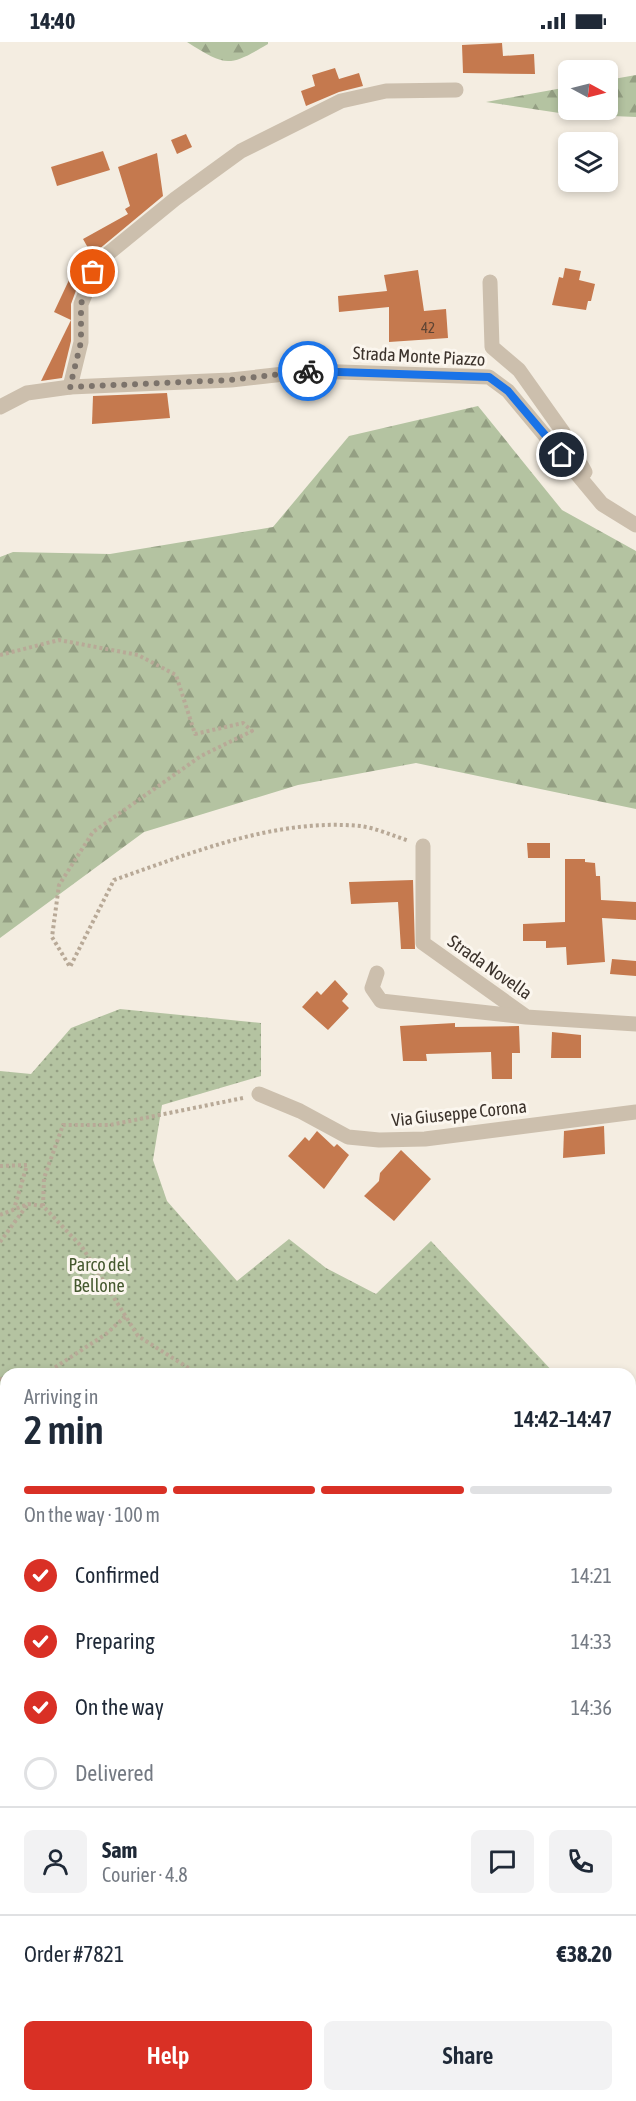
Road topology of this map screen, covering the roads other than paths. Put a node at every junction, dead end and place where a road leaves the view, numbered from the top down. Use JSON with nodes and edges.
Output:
{"nodes":[{"id":1,"x":456,"y":90,"type":"dead end"},
{"id":2,"x":490,"y":282,"type":"dead end"},
{"id":3,"x":70,"y":387,"type":"junction"},
{"id":4,"x":0,"y":407,"type":"edge"},
{"id":5,"x":602,"y":504,"type":"junction"},
{"id":6,"x":636,"y":525,"type":"edge"},
{"id":7,"x":423,"y":846,"type":"road end"},
{"id":8,"x":377,"y":973,"type":"dead end"},
{"id":9,"x":526,"y":1017,"type":"junction"},
{"id":10,"x":636,"y":1024,"type":"edge"},
{"id":11,"x":259,"y":1094,"type":"road end"},
{"id":12,"x":636,"y":1112,"type":"edge"}],
"edges":[{"from":1,"to":3,"type":"street"},
{"from":2,"to":5,"type":"street","name":"Strada Monte Piazzo"},
{"from":3,"to":4,"type":"street","name":"Strada Monte Piazzo"},
{"from":3,"to":5,"type":"street","name":"Strada Monte Piazzo"},
{"from":5,"to":6,"type":"street","name":"Strada Monte Piazzo"},
{"from":7,"to":9,"type":"street","name":"Strada Novella"},
{"from":8,"to":9,"type":"street","name":"Strada Novella"},
{"from":9,"to":10,"type":"street","name":"Strada Novella"},
{"from":11,"to":12,"type":"street","name":"Via Giuseppe Corona"}]}
